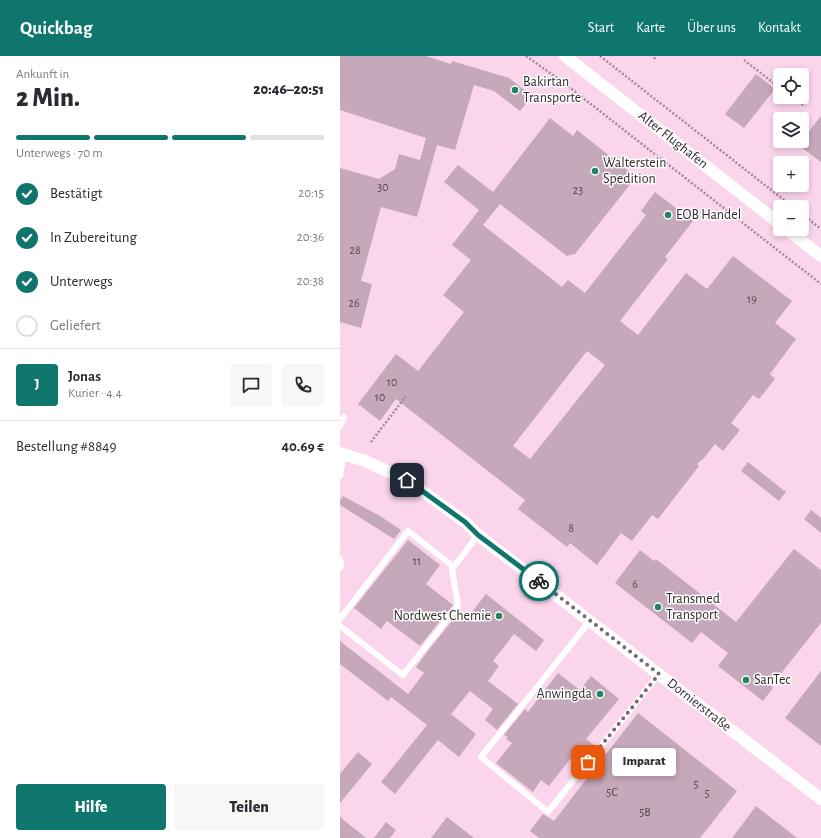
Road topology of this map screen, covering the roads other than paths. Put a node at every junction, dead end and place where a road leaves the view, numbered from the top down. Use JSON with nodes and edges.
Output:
{"nodes":[{"id":1,"x":565,"y":56,"type":"edge"},
{"id":2,"x":773,"y":219,"type":"edge"},
{"id":3,"x":795,"y":236,"type":"edge"},
{"id":4,"x":821,"y":256,"type":"edge"},
{"id":5,"x":344,"y":417,"type":"dead end"},
{"id":6,"x":340,"y":426,"type":"edge"},
{"id":7,"x":342,"y":453,"type":"edge"},
{"id":8,"x":340,"y":476,"type":"edge"},
{"id":9,"x":478,"y":535,"type":"junction"},
{"id":10,"x":340,"y":559,"type":"edge"},
{"id":11,"x":454,"y":567,"type":"junction"},
{"id":12,"x":340,"y":568,"type":"edge"},
{"id":13,"x":340,"y":619,"type":"edge"},
{"id":14,"x":590,"y":621,"type":"junction"},
{"id":15,"x":340,"y":626,"type":"edge"},
{"id":16,"x":659,"y":674,"type":"junction"},
{"id":17,"x":821,"y":799,"type":"edge"}],
"edges":[{"from":1,"to":2,"type":"street","name":"Alter Flughafen"},
{"from":3,"to":4,"type":"street"},
{"from":5,"to":6,"type":"lane"},
{"from":7,"to":8,"type":"lane"},
{"from":7,"to":9,"type":"street","name":"Dornierstraße"},
{"from":9,"to":11,"type":"lane"},
{"from":9,"to":14,"type":"street","name":"Dornierstraße"},
{"from":10,"to":12,"type":"lane"},
{"from":11,"to":13,"type":"lane"},
{"from":11,"to":15,"type":"lane"},
{"from":14,"to":16,"type":"street","name":"Dornierstraße"},
{"from":14,"to":16,"type":"lane"},
{"from":16,"to":17,"type":"street","name":"Dornierstraße"}]}
